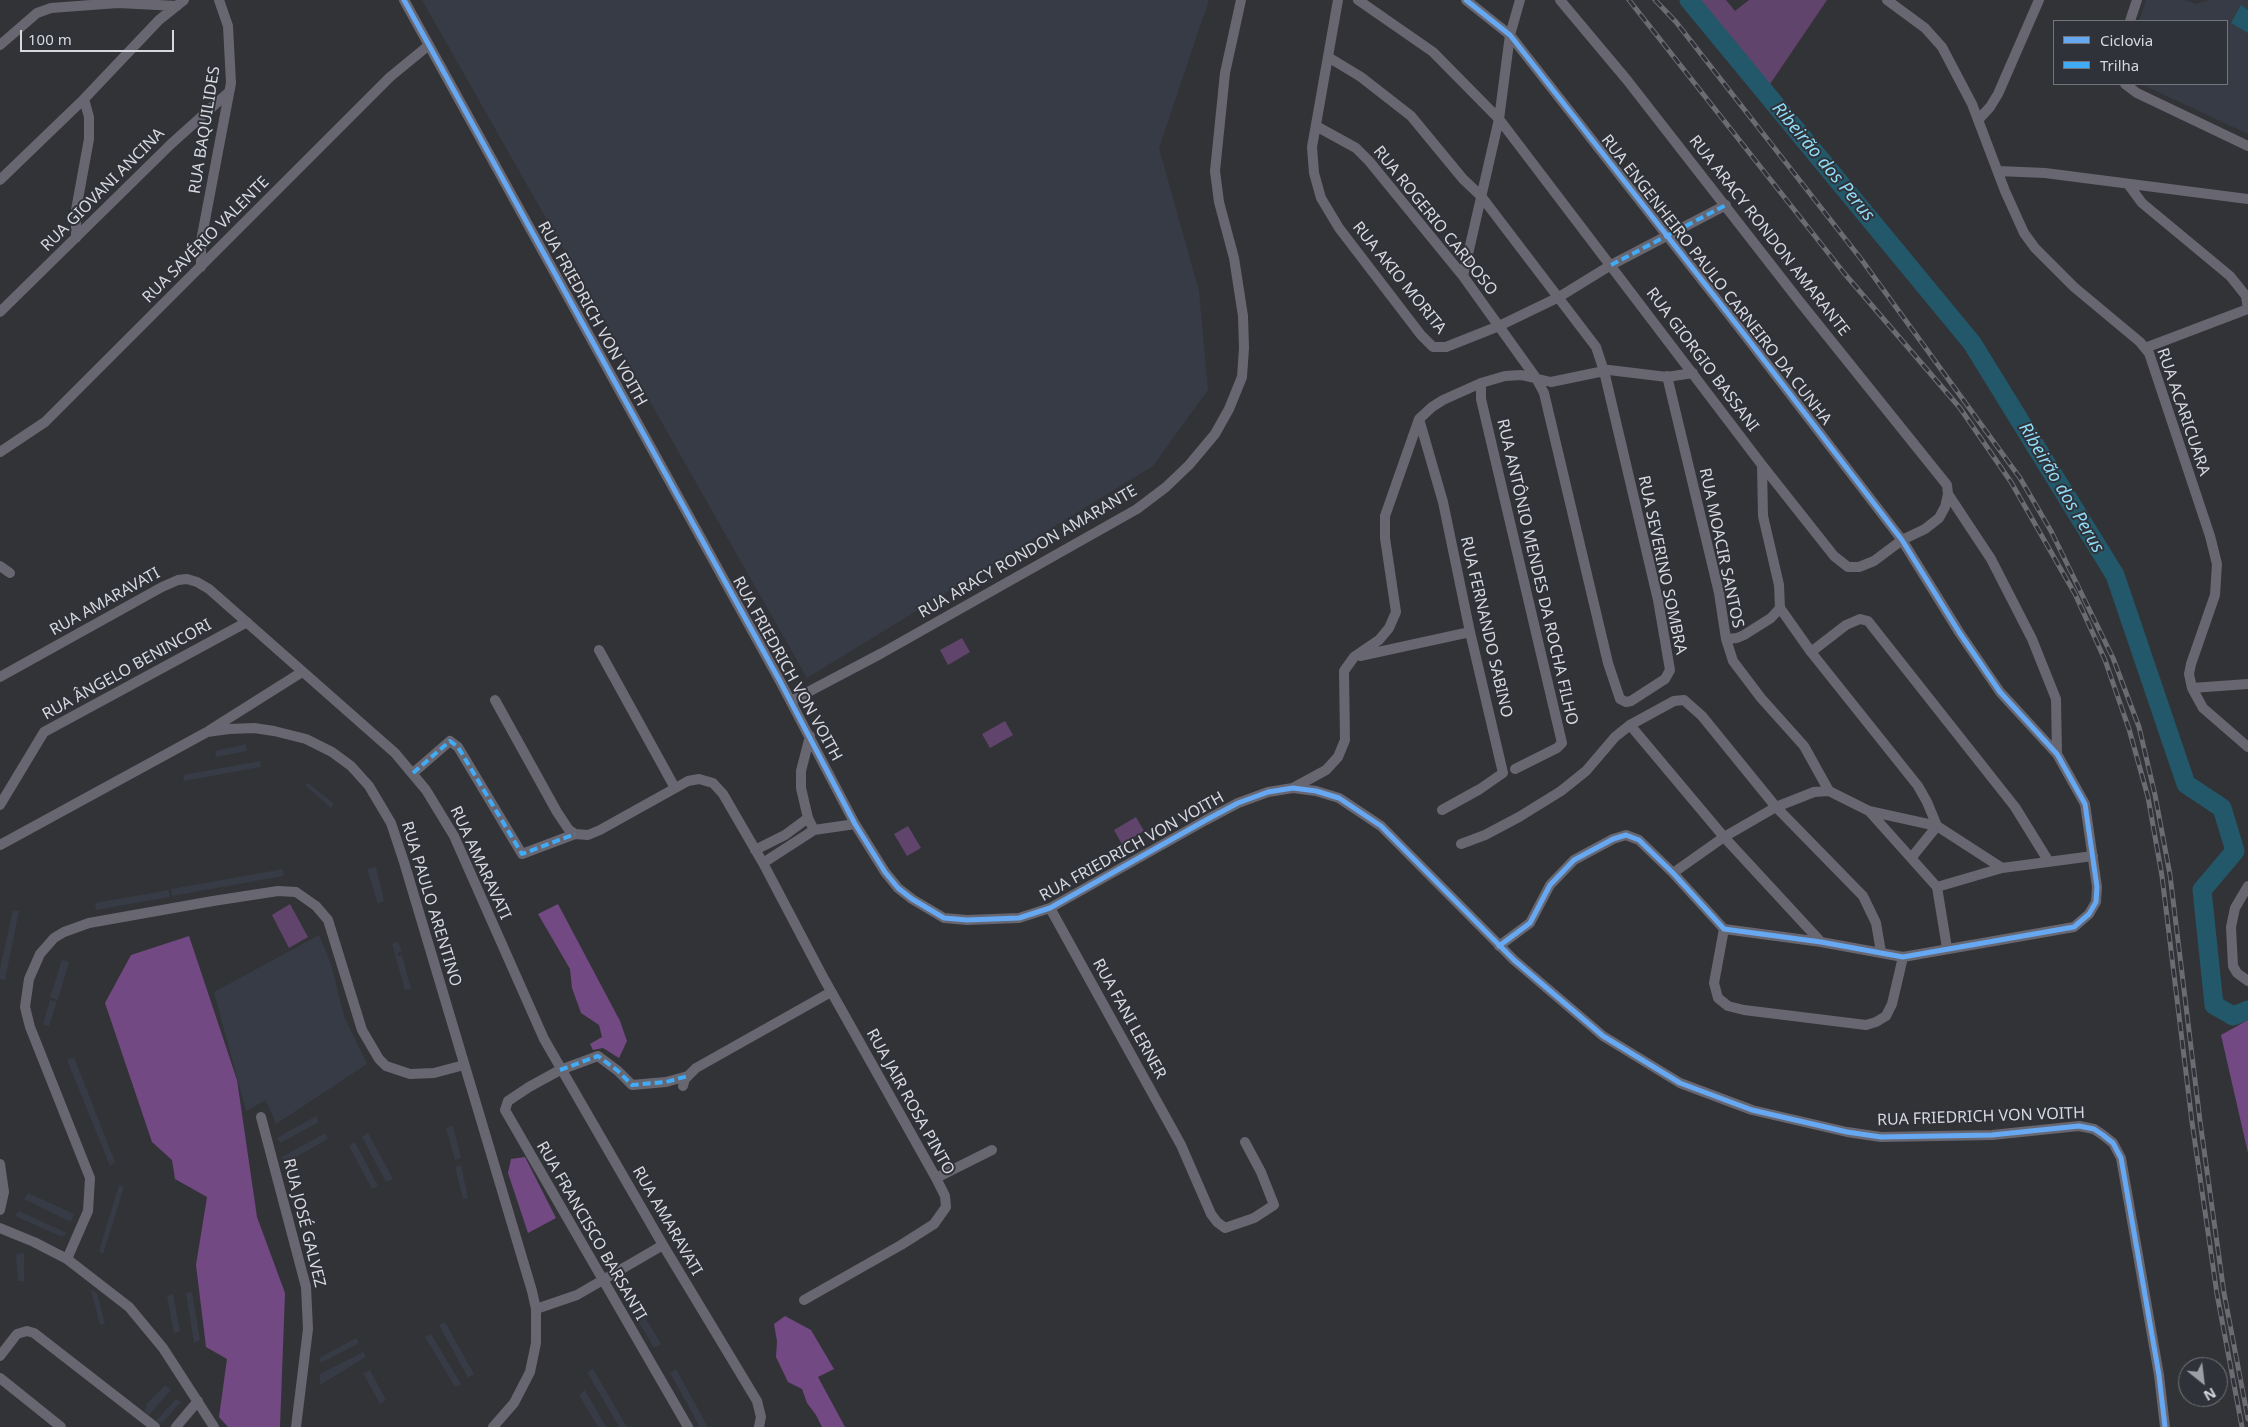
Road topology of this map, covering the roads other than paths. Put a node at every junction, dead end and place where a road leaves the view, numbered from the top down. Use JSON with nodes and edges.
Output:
{"nodes":[{"id":1,"x":219,"y":0,"type":"edge"},
{"id":2,"x":404,"y":0,"type":"edge"},
{"id":3,"x":1241,"y":0,"type":"edge"},
{"id":4,"x":1338,"y":0,"type":"edge"},
{"id":5,"x":1358,"y":0,"type":"edge"},
{"id":6,"x":1466,"y":0,"type":"edge"},
{"id":7,"x":1520,"y":0,"type":"edge"},
{"id":8,"x":1560,"y":0,"type":"edge"},
{"id":9,"x":1888,"y":0,"type":"edge"},
{"id":10,"x":2039,"y":0,"type":"edge"},
{"id":11,"x":2137,"y":0,"type":"edge"},
{"id":12,"x":180,"y":3,"type":"edge"},
{"id":13,"x":2130,"y":20,"type":"edge"},
{"id":14,"x":1510,"y":35,"type":"junction"},
{"id":15,"x":0,"y":45,"type":"edge"},
{"id":16,"x":429,"y":45,"type":"junction"},
{"id":17,"x":1328,"y":57,"type":"junction"},
{"id":18,"x":2126,"y":85,"type":"edge"},
{"id":19,"x":229,"y":92,"type":"junction"},
{"id":20,"x":84,"y":99,"type":"junction"},
{"id":21,"x":1499,"y":119,"type":"junction"},
{"id":22,"x":1979,"y":119,"type":"junction"},
{"id":23,"x":1316,"y":126,"type":"junction"},
{"id":24,"x":2248,"y":146,"type":"edge"},
{"id":25,"x":1998,"y":171,"type":"junction"},
{"id":26,"x":0,"y":180,"type":"edge"},
{"id":27,"x":2128,"y":184,"type":"junction"},
{"id":28,"x":1481,"y":196,"type":"junction"},
{"id":29,"x":2248,"y":199,"type":"edge"},
{"id":30,"x":1726,"y":205,"type":"junction"},
{"id":31,"x":1666,"y":235,"type":"junction"},
{"id":32,"x":76,"y":238,"type":"junction"},
{"id":33,"x":1611,"y":265,"type":"junction"},
{"id":34,"x":201,"y":266,"type":"junction"},
{"id":35,"x":1463,"y":276,"type":"junction"},
{"id":36,"x":1559,"y":297,"type":"junction"},
{"id":37,"x":2248,"y":309,"type":"edge"},
{"id":38,"x":0,"y":312,"type":"edge"},
{"id":39,"x":1499,"y":326,"type":"junction"},
{"id":40,"x":2146,"y":348,"type":"junction"},
{"id":41,"x":1604,"y":371,"type":"junction"},
{"id":42,"x":1694,"y":373,"type":"junction"},
{"id":43,"x":1667,"y":376,"type":"junction"},
{"id":44,"x":1536,"y":378,"type":"junction"},
{"id":45,"x":1481,"y":383,"type":"junction"},
{"id":46,"x":1419,"y":419,"type":"junction"},
{"id":47,"x":0,"y":452,"type":"edge"},
{"id":48,"x":1762,"y":465,"type":"junction"},
{"id":49,"x":1948,"y":494,"type":"junction"},
{"id":50,"x":1902,"y":540,"type":"junction"},
{"id":51,"x":0,"y":566,"type":"edge"},
{"id":52,"x":10,"y":572,"type":"dead end"},
{"id":53,"x":1780,"y":608,"type":"junction"},
{"id":54,"x":247,"y":622,"type":"junction"},
{"id":55,"x":1470,"y":632,"type":"junction"},
{"id":56,"x":1726,"y":639,"type":"junction"},
{"id":57,"x":599,"y":650,"type":"dead end"},
{"id":58,"x":1812,"y":652,"type":"junction"},
{"id":59,"x":1354,"y":657,"type":"junction"},
{"id":60,"x":302,"y":672,"type":"junction"},
{"id":61,"x":0,"y":677,"type":"edge"},
{"id":62,"x":2248,"y":684,"type":"edge"},
{"id":63,"x":2192,"y":688,"type":"junction"},
{"id":64,"x":494,"y":700,"type":"dead end"},
{"id":65,"x":790,"y":701,"type":"junction"},
{"id":66,"x":1630,"y":725,"type":"junction"},
{"id":67,"x":207,"y":732,"type":"junction"},
{"id":68,"x":810,"y":736,"type":"junction"},
{"id":69,"x":2248,"y":747,"type":"edge"},
{"id":70,"x":2057,"y":754,"type":"junction"},
{"id":71,"x":1515,"y":769,"type":"dead end"},
{"id":72,"x":413,"y":773,"type":"junction"},
{"id":73,"x":675,"y":788,"type":"junction"},
{"id":74,"x":1293,"y":788,"type":"junction"},
{"id":75,"x":1829,"y":791,"type":"junction"},
{"id":76,"x":0,"y":805,"type":"edge"},
{"id":77,"x":1776,"y":807,"type":"junction"},
{"id":78,"x":1442,"y":810,"type":"dead end"},
{"id":79,"x":1869,"y":811,"type":"junction"},
{"id":80,"x":808,"y":818,"type":"junction"},
{"id":81,"x":856,"y":824,"type":"junction"},
{"id":82,"x":1936,"y":826,"type":"junction"},
{"id":83,"x":814,"y":830,"type":"junction"},
{"id":84,"x":578,"y":835,"type":"junction"},
{"id":85,"x":1724,"y":838,"type":"junction"},
{"id":86,"x":1461,"y":844,"type":"dead end"},
{"id":87,"x":0,"y":845,"type":"edge"},
{"id":88,"x":755,"y":850,"type":"junction"},
{"id":89,"x":2093,"y":856,"type":"junction"},
{"id":90,"x":1912,"y":858,"type":"junction"},
{"id":91,"x":2049,"y":862,"type":"junction"},
{"id":92,"x":763,"y":863,"type":"junction"},
{"id":93,"x":2002,"y":868,"type":"junction"},
{"id":94,"x":1673,"y":872,"type":"junction"},
{"id":95,"x":2248,"y":886,"type":"edge"},
{"id":96,"x":1936,"y":887,"type":"junction"},
{"id":97,"x":1050,"y":908,"type":"junction"},
{"id":98,"x":1724,"y":929,"type":"junction"},
{"id":99,"x":1821,"y":942,"type":"junction"},
{"id":100,"x":1499,"y":946,"type":"junction"},
{"id":101,"x":1947,"y":948,"type":"junction"},
{"id":102,"x":1881,"y":952,"type":"junction"},
{"id":103,"x":1903,"y":957,"type":"junction"},
{"id":104,"x":2248,"y":981,"type":"edge"},
{"id":105,"x":831,"y":992,"type":"junction"},
{"id":106,"x":464,"y":1065,"type":"junction"},
{"id":107,"x":560,"y":1070,"type":"junction"},
{"id":108,"x":260,"y":1117,"type":"dead end"},
{"id":109,"x":1244,"y":1142,"type":"dead end"},
{"id":110,"x":992,"y":1150,"type":"dead end"},
{"id":111,"x":0,"y":1164,"type":"edge"},
{"id":112,"x":936,"y":1178,"type":"junction"},
{"id":113,"x":0,"y":1210,"type":"edge"},
{"id":114,"x":0,"y":1228,"type":"edge"},
{"id":115,"x":663,"y":1245,"type":"junction"},
{"id":116,"x":67,"y":1259,"type":"junction"},
{"id":117,"x":602,"y":1281,"type":"junction"},
{"id":118,"x":804,"y":1300,"type":"dead end"},
{"id":119,"x":536,"y":1309,"type":"junction"},
{"id":120,"x":0,"y":1356,"type":"edge"},
{"id":121,"x":0,"y":1378,"type":"edge"},
{"id":122,"x":198,"y":1401,"type":"junction"},
{"id":123,"x":760,"y":1422,"type":"edge"},
{"id":124,"x":61,"y":1427,"type":"edge"},
{"id":125,"x":155,"y":1427,"type":"edge"},
{"id":126,"x":176,"y":1427,"type":"edge"},
{"id":127,"x":214,"y":1427,"type":"edge"},
{"id":128,"x":296,"y":1427,"type":"edge"},
{"id":129,"x":493,"y":1427,"type":"edge"},
{"id":130,"x":688,"y":1427,"type":"edge"},
{"id":131,"x":2166,"y":1427,"type":"edge"}],
"edges":[{"from":1,"to":19,"type":"street","name":"RUA BAQUILIDES"},
{"from":2,"to":16,"type":"street","name":"RUA FRIEDRICH VON VOITH"},
{"from":3,"to":65,"type":"street","name":"RUA ARACY RONDON AMARANTE"},
{"from":4,"to":17,"type":"street","name":"RUA AKIO MORITA"},
{"from":5,"to":21,"type":"street","name":"RUA GIORGIO BASSANI"},
{"from":6,"to":14,"type":"street","name":"RUA ENGENHEIRO PAULO CARNEIRO DA CUNHA"},
{"from":7,"to":14,"type":"street"},
{"from":8,"to":30,"type":"street","name":"RUA ARACY RONDON AMARANTE"},
{"from":9,"to":22,"type":"street","name":"RUA ACARICUARA"},
{"from":10,"to":22,"type":"street"},
{"from":11,"to":13,"type":"street"},
{"from":12,"to":15,"type":"street"},
{"from":12,"to":20,"type":"street"},
{"from":14,"to":21,"type":"street"},
{"from":14,"to":31,"type":"street","name":"RUA ENGENHEIRO PAULO CARNEIRO DA CUNHA"},
{"from":16,"to":34,"type":"street","name":"RUA SAVÉRIO VALENTE"},
{"from":16,"to":65,"type":"street","name":"RUA FRIEDRICH VON VOITH"},
{"from":17,"to":23,"type":"street","name":"RUA AKIO MORITA"},
{"from":17,"to":28,"type":"street","name":"RUA SEVERINO SOMBRA"},
{"from":18,"to":24,"type":"street"},
{"from":19,"to":32,"type":"street","name":"RUA GIOVANI ANCINA"},
{"from":19,"to":34,"type":"street","name":"RUA BAQUILIDES"},
{"from":20,"to":26,"type":"street"},
{"from":20,"to":32,"type":"street"},
{"from":21,"to":28,"type":"street"},
{"from":21,"to":33,"type":"street","name":"RUA GIORGIO BASSANI"},
{"from":22,"to":25,"type":"street","name":"RUA ACARICUARA"},
{"from":23,"to":35,"type":"street","name":"RUA ROGERIO CARDOSO"},
{"from":23,"to":39,"type":"street","name":"RUA AKIO MORITA"},
{"from":25,"to":27,"type":"street"},
{"from":25,"to":40,"type":"street","name":"RUA ACARICUARA"},
{"from":27,"to":29,"type":"street"},
{"from":27,"to":37,"type":"street"},
{"from":28,"to":35,"type":"street"},
{"from":28,"to":36,"type":"street","name":"RUA SEVERINO SOMBRA"},
{"from":30,"to":31,"type":"street","name":"RUA AKIO MORITA"},
{"from":30,"to":49,"type":"street","name":"RUA ARACY RONDON AMARANTE"},
{"from":31,"to":33,"type":"street","name":"RUA AKIO MORITA"},
{"from":31,"to":50,"type":"street","name":"RUA ENGENHEIRO PAULO CARNEIRO DA CUNHA"},
{"from":32,"to":38,"type":"street","name":"RUA GIOVANI ANCINA"},
{"from":33,"to":36,"type":"street","name":"RUA AKIO MORITA"},
{"from":33,"to":42,"type":"street","name":"RUA GIORGIO BASSANI"},
{"from":34,"to":47,"type":"street","name":"RUA SAVÉRIO VALENTE"},
{"from":35,"to":39,"type":"street","name":"RUA ROGERIO CARDOSO"},
{"from":36,"to":39,"type":"street","name":"RUA AKIO MORITA"},
{"from":36,"to":41,"type":"street","name":"RUA SEVERINO SOMBRA"},
{"from":37,"to":40,"type":"street"},
{"from":39,"to":44,"type":"street","name":"RUA ROGERIO CARDOSO"},
{"from":40,"to":63,"type":"street","name":"RUA ACARICUARA"},
{"from":41,"to":43,"type":"street"},
{"from":41,"to":44,"type":"street"},
{"from":41,"to":44,"type":"street","name":"RUA SEVERINO SOMBRA"},
{"from":42,"to":43,"type":"street"},
{"from":42,"to":48,"type":"street","name":"RUA GIORGIO BASSANI"},
{"from":43,"to":56,"type":"street","name":"RUA MOACIR SANTOS"},
{"from":44,"to":45,"type":"street"},
{"from":45,"to":46,"type":"street"},
{"from":45,"to":71,"type":"street","name":"RUA ANTÔNIO MENDES DA ROCHA FILHO"},
{"from":46,"to":55,"type":"street","name":"RUA FERNANDO SABINO"},
{"from":46,"to":59,"type":"street"},
{"from":48,"to":50,"type":"street","name":"RUA GIORGIO BASSANI"},
{"from":48,"to":53,"type":"street"},
{"from":49,"to":50,"type":"street"},
{"from":49,"to":70,"type":"street","name":"RUA ARACY RONDON AMARANTE"},
{"from":50,"to":70,"type":"street","name":"RUA ENGENHEIRO PAULO CARNEIRO DA CUNHA"},
{"from":51,"to":52,"type":"street"},
{"from":53,"to":56,"type":"street","name":"RUA MOACIR SANTOS"},
{"from":53,"to":58,"type":"street"},
{"from":54,"to":60,"type":"street","name":"RUA AMARAVATI"},
{"from":54,"to":61,"type":"street","name":"RUA AMARAVATI"},
{"from":54,"to":76,"type":"street","name":"RUA ÂNGELO BENINCORI"},
{"from":55,"to":59,"type":"street"},
{"from":55,"to":78,"type":"street","name":"RUA FERNANDO SABINO"},
{"from":56,"to":75,"type":"street"},
{"from":57,"to":73,"type":"street"},
{"from":58,"to":82,"type":"street"},
{"from":58,"to":91,"type":"street"},
{"from":59,"to":74,"type":"street"},
{"from":60,"to":67,"type":"street"},
{"from":60,"to":72,"type":"street","name":"RUA AMARAVATI"},
{"from":62,"to":63,"type":"street"},
{"from":63,"to":69,"type":"street","name":"RUA ACARICUARA"},
{"from":64,"to":84,"type":"street"},
{"from":65,"to":68,"type":"street","name":"RUA FRIEDRICH VON VOITH"},
{"from":66,"to":77,"type":"street"},
{"from":66,"to":85,"type":"street"},
{"from":66,"to":86,"type":"street"},
{"from":67,"to":87,"type":"street","name":"RUA PAULO ARENTINO"},
{"from":67,"to":106,"type":"street","name":"RUA PAULO ARENTINO"},
{"from":68,"to":80,"type":"street"},
{"from":68,"to":81,"type":"street","name":"RUA FRIEDRICH VON VOITH"},
{"from":70,"to":89,"type":"street"},
{"from":72,"to":84,"type":"street","name":"RUA JAIR ROSA PINTO"},
{"from":72,"to":107,"type":"street","name":"RUA AMARAVATI"},
{"from":73,"to":84,"type":"street","name":"RUA JAIR ROSA PINTO"},
{"from":73,"to":88,"type":"street","name":"RUA JAIR ROSA PINTO"},
{"from":74,"to":97,"type":"street","name":"RUA FRIEDRICH VON VOITH"},
{"from":74,"to":100,"type":"street","name":"RUA FRIEDRICH VON VOITH"},
{"from":75,"to":77,"type":"street"},
{"from":75,"to":79,"type":"street"},
{"from":77,"to":85,"type":"street"},
{"from":77,"to":102,"type":"street"},
{"from":79,"to":82,"type":"street"},
{"from":79,"to":90,"type":"street"},
{"from":80,"to":83,"type":"street"},
{"from":80,"to":88,"type":"street"},
{"from":81,"to":83,"type":"street"},
{"from":81,"to":97,"type":"street","name":"RUA FRIEDRICH VON VOITH"},
{"from":82,"to":90,"type":"street"},
{"from":82,"to":93,"type":"street"},
{"from":83,"to":92,"type":"street"},
{"from":85,"to":94,"type":"street"},
{"from":85,"to":99,"type":"street"},
{"from":88,"to":92,"type":"street","name":"RUA JAIR ROSA PINTO"},
{"from":89,"to":91,"type":"street"},
{"from":89,"to":101,"type":"street"},
{"from":90,"to":96,"type":"street"},
{"from":91,"to":93,"type":"street"},
{"from":92,"to":105,"type":"street","name":"RUA JAIR ROSA PINTO"},
{"from":93,"to":96,"type":"street"},
{"from":94,"to":98,"type":"street"},
{"from":94,"to":100,"type":"street"},
{"from":95,"to":104,"type":"street"},
{"from":96,"to":101,"type":"street"},
{"from":97,"to":109,"type":"street","name":"RUA FANI LERNER"},
{"from":98,"to":99,"type":"street"},
{"from":98,"to":103,"type":"street"},
{"from":99,"to":102,"type":"street"},
{"from":100,"to":131,"type":"street","name":"RUA FRIEDRICH VON VOITH"},
{"from":101,"to":103,"type":"street"},
{"from":102,"to":103,"type":"street"},
{"from":105,"to":107,"type":"street"},
{"from":105,"to":112,"type":"street","name":"RUA JAIR ROSA PINTO"},
{"from":106,"to":116,"type":"street"},
{"from":106,"to":119,"type":"street","name":"RUA PAULO ARENTINO"},
{"from":107,"to":115,"type":"street","name":"RUA AMARAVATI"},
{"from":107,"to":117,"type":"street","name":"RUA FRANCISCO BARSANTI"},
{"from":108,"to":128,"type":"street","name":"RUA JOSÉ GALVEZ"},
{"from":110,"to":112,"type":"street"},
{"from":111,"to":113,"type":"street"},
{"from":112,"to":118,"type":"street","name":"RUA JAIR ROSA PINTO"},
{"from":114,"to":116,"type":"street"},
{"from":115,"to":117,"type":"street"},
{"from":115,"to":123,"type":"street","name":"RUA AMARAVATI"},
{"from":116,"to":122,"type":"street"},
{"from":117,"to":119,"type":"street"},
{"from":117,"to":130,"type":"street","name":"RUA FRANCISCO BARSANTI"},
{"from":119,"to":129,"type":"street","name":"RUA PAULO ARENTINO"},
{"from":120,"to":125,"type":"street"},
{"from":121,"to":124,"type":"street"},
{"from":122,"to":126,"type":"street"},
{"from":122,"to":127,"type":"street"}]}
